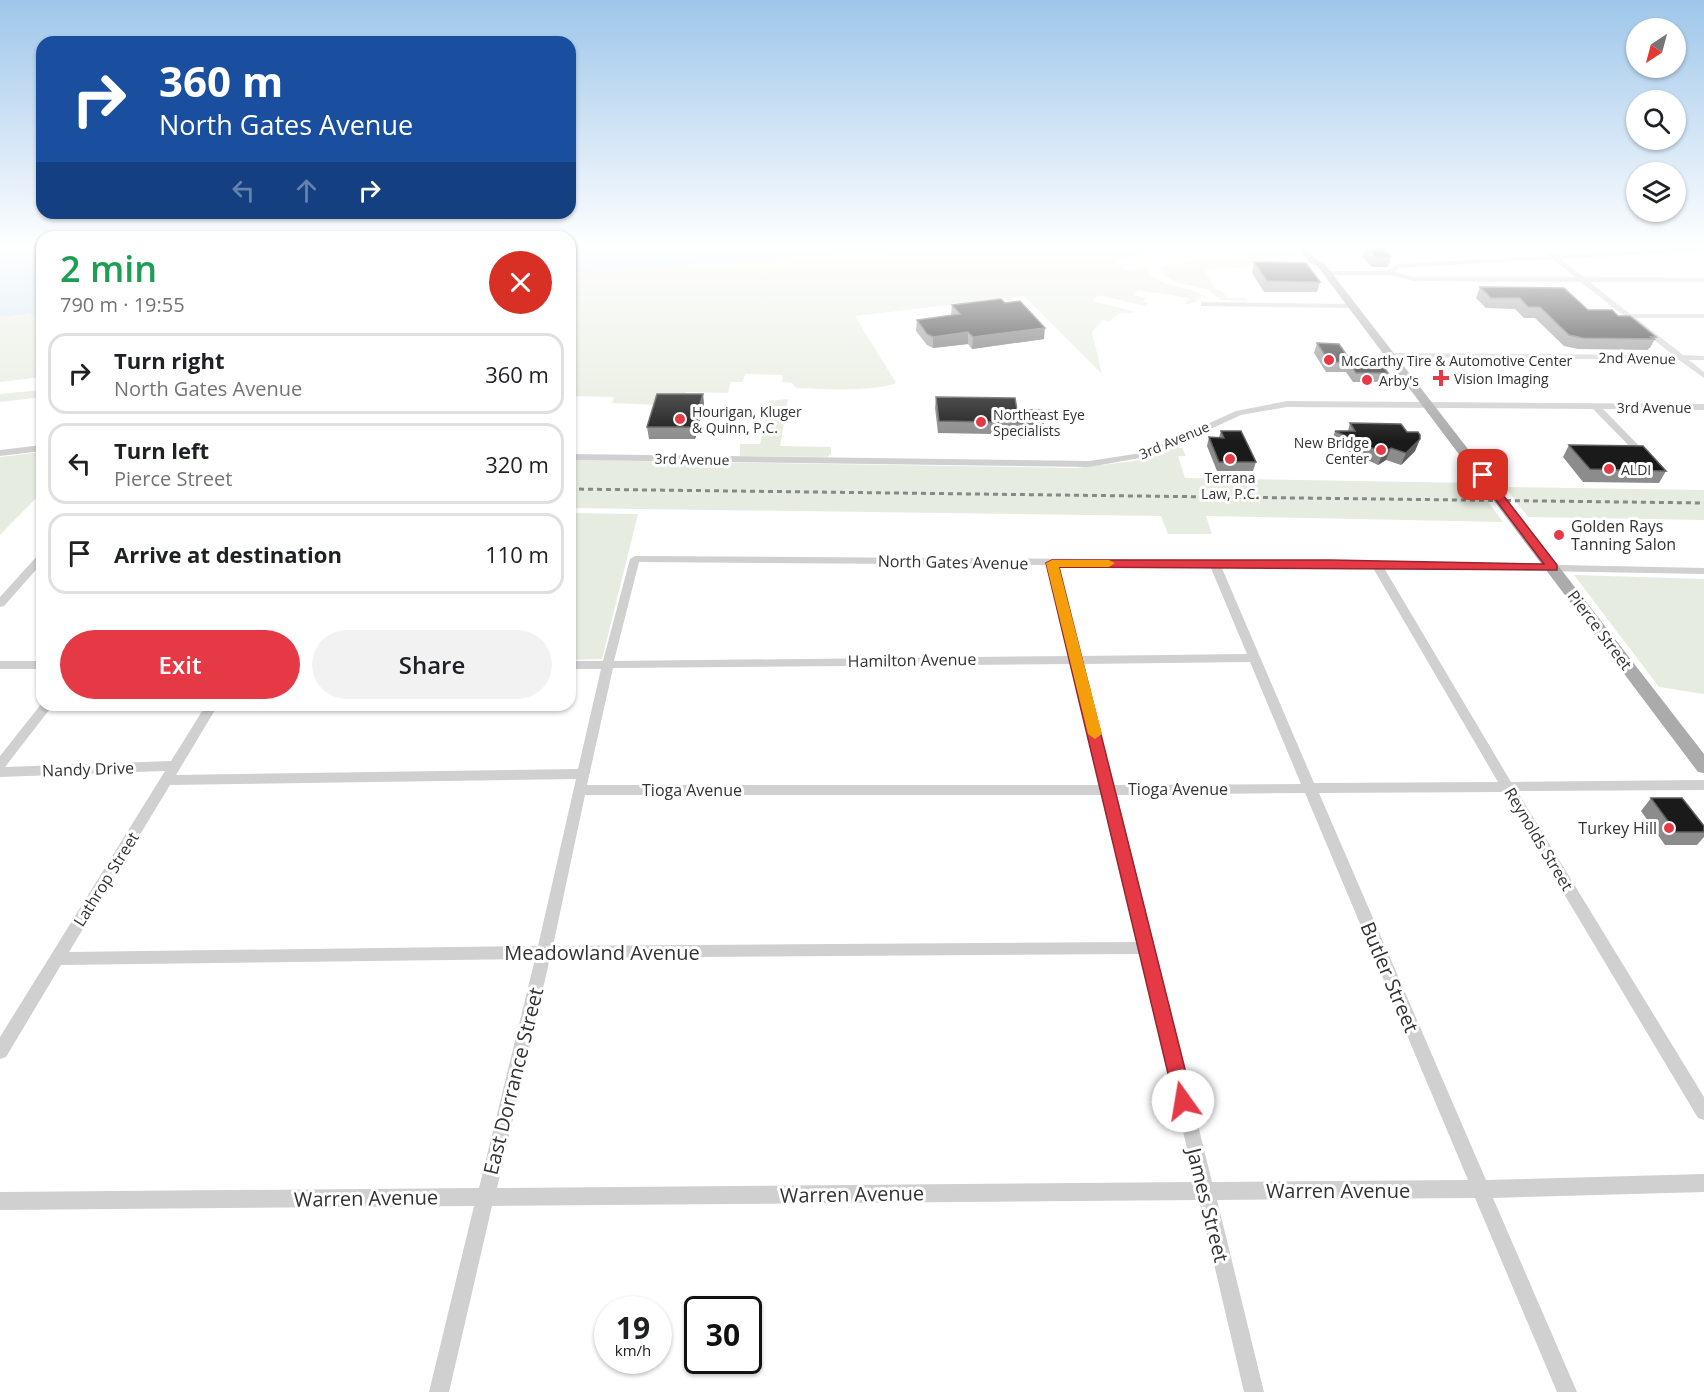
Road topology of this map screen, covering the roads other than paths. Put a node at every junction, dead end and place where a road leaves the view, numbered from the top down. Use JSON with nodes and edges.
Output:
{"nodes":[{"id":1,"x":1356,"y":311,"type":"edge"},
{"id":2,"x":1622,"y":311,"type":"edge"},
{"id":3,"x":1609,"y":316,"type":"edge"},
{"id":4,"x":1628,"y":316,"type":"junction"},
{"id":5,"x":1704,"y":316,"type":"edge"},
{"id":6,"x":1390,"y":355,"type":"junction"},
{"id":7,"x":1682,"y":358,"type":"junction"},
{"id":8,"x":1704,"y":358,"type":"edge"},
{"id":9,"x":1704,"y":376,"type":"edge"},
{"id":10,"x":1427,"y":405,"type":"junction"},
{"id":11,"x":1596,"y":406,"type":"junction"},
{"id":12,"x":1704,"y":407,"type":"edge"},
{"id":13,"x":36,"y":449,"type":"edge"},
{"id":14,"x":0,"y":453,"type":"edge"},
{"id":15,"x":576,"y":457,"type":"edge"},
{"id":16,"x":1646,"y":458,"type":"edge"},
{"id":17,"x":635,"y":559,"type":"joint"},
{"id":18,"x":1052,"y":563,"type":"junction"},
{"id":19,"x":1214,"y":563,"type":"junction"},
{"id":20,"x":36,"y":564,"type":"edge"},
{"id":21,"x":1376,"y":564,"type":"junction"},
{"id":22,"x":1553,"y":568,"type":"junction"},
{"id":23,"x":1704,"y":571,"type":"edge"},
{"id":24,"x":0,"y":604,"type":"edge"},
{"id":25,"x":1254,"y":658,"type":"junction"},
{"id":26,"x":1075,"y":659,"type":"junction"},
{"id":27,"x":608,"y":663,"type":"junction"},
{"id":28,"x":0,"y":665,"type":"edge"},
{"id":29,"x":36,"y":665,"type":"edge"},
{"id":30,"x":576,"y":665,"type":"edge"},
{"id":31,"x":42,"y":711,"type":"edge"},
{"id":32,"x":208,"y":711,"type":"edge"},
{"id":33,"x":0,"y":765,"type":"edge"},
{"id":34,"x":175,"y":766,"type":"junction"},
{"id":35,"x":1704,"y":767,"type":"edge"},
{"id":36,"x":0,"y":772,"type":"edge"},
{"id":37,"x":167,"y":780,"type":"junction"},
{"id":38,"x":582,"y":782,"type":"junction"},
{"id":39,"x":1704,"y":785,"type":"edge"},
{"id":40,"x":1506,"y":786,"type":"junction"},
{"id":41,"x":1310,"y":788,"type":"junction"},
{"id":42,"x":1109,"y":790,"type":"junction"},
{"id":43,"x":1147,"y":948,"type":"junction"},
{"id":44,"x":544,"y":952,"type":"junction"},
{"id":45,"x":57,"y":959,"type":"junction"},
{"id":46,"x":0,"y":1052,"type":"edge"},
{"id":47,"x":1704,"y":1112,"type":"edge"},
{"id":48,"x":1704,"y":1183,"type":"edge"},
{"id":49,"x":1480,"y":1189,"type":"junction"},
{"id":50,"x":1204,"y":1190,"type":"junction"},
{"id":51,"x":484,"y":1197,"type":"junction"},
{"id":52,"x":0,"y":1201,"type":"edge"},
{"id":53,"x":439,"y":1392,"type":"edge"},
{"id":54,"x":1254,"y":1392,"type":"edge"},
{"id":55,"x":1567,"y":1392,"type":"edge"}],
"edges":[{"from":1,"to":6,"type":"main road","name":"Pierce Street"},
{"from":2,"to":4,"type":"street"},
{"from":3,"to":4,"type":"street"},
{"from":4,"to":5,"type":"street"},
{"from":4,"to":7,"type":"street"},
{"from":6,"to":7,"type":"street","name":"2nd Avenue"},
{"from":6,"to":10,"type":"main road","name":"Pierce Street"},
{"from":7,"to":8,"type":"street","name":"2nd Avenue"},
{"from":7,"to":9,"type":"street"},
{"from":10,"to":11,"type":"street","name":"3rd Avenue"},
{"from":10,"to":15,"type":"street","name":"3rd Avenue"},
{"from":10,"to":22,"type":"main road","name":"Pierce Street"},
{"from":11,"to":12,"type":"street","name":"3rd Avenue"},
{"from":11,"to":16,"type":"street"},
{"from":13,"to":14,"type":"street"},
{"from":17,"to":18,"type":"street","name":"North Gates Avenue"},
{"from":17,"to":27,"type":"street","name":"East Dorrance Street"},
{"from":18,"to":19,"type":"street","name":"North Gates Avenue"},
{"from":18,"to":26,"type":"street","name":"James Street"},
{"from":19,"to":21,"type":"street","name":"North Gates Avenue"},
{"from":19,"to":25,"type":"street","name":"Butler Street"},
{"from":20,"to":24,"type":"street"},
{"from":21,"to":22,"type":"street","name":"North Gates Avenue"},
{"from":21,"to":40,"type":"street","name":"Reynolds Street"},
{"from":22,"to":23,"type":"street","name":"North Gates Avenue"},
{"from":22,"to":35,"type":"main road","name":"Pierce Street"},
{"from":25,"to":26,"type":"street","name":"Hamilton Avenue"},
{"from":25,"to":41,"type":"street","name":"Butler Street"},
{"from":26,"to":27,"type":"street","name":"Hamilton Avenue"},
{"from":26,"to":42,"type":"street","name":"James Street"},
{"from":27,"to":30,"type":"street","name":"Hamilton Avenue"},
{"from":27,"to":38,"type":"street","name":"East Dorrance Street"},
{"from":28,"to":29,"type":"street"},
{"from":31,"to":33,"type":"street"},
{"from":32,"to":34,"type":"street","name":"Lathrop Street"},
{"from":34,"to":36,"type":"street","name":"Nandy Drive"},
{"from":34,"to":37,"type":"street","name":"Lathrop Street"},
{"from":37,"to":38,"type":"street","name":"Tioga Avenue"},
{"from":37,"to":45,"type":"street","name":"Lathrop Street"},
{"from":38,"to":42,"type":"street","name":"Tioga Avenue"},
{"from":38,"to":44,"type":"street","name":"East Dorrance Street"},
{"from":39,"to":40,"type":"street","name":"Tioga Avenue"},
{"from":40,"to":41,"type":"street","name":"Tioga Avenue"},
{"from":40,"to":47,"type":"street","name":"Reynolds Street"},
{"from":41,"to":42,"type":"street","name":"Tioga Avenue"},
{"from":41,"to":49,"type":"street","name":"Butler Street"},
{"from":42,"to":43,"type":"street","name":"James Street"},
{"from":43,"to":44,"type":"street","name":"Meadowland Avenue"},
{"from":43,"to":50,"type":"street","name":"James Street"},
{"from":44,"to":45,"type":"street","name":"Meadowland Avenue"},
{"from":44,"to":51,"type":"street","name":"East Dorrance Street"},
{"from":45,"to":46,"type":"street","name":"Lathrop Street"},
{"from":48,"to":49,"type":"street","name":"Warren Avenue"},
{"from":49,"to":50,"type":"street","name":"Warren Avenue"},
{"from":49,"to":55,"type":"street","name":"Butler Street"},
{"from":50,"to":51,"type":"street","name":"Warren Avenue"},
{"from":50,"to":54,"type":"street","name":"James Street"},
{"from":51,"to":52,"type":"street","name":"Warren Avenue"},
{"from":51,"to":53,"type":"street","name":"East Dorrance Street"}]}
